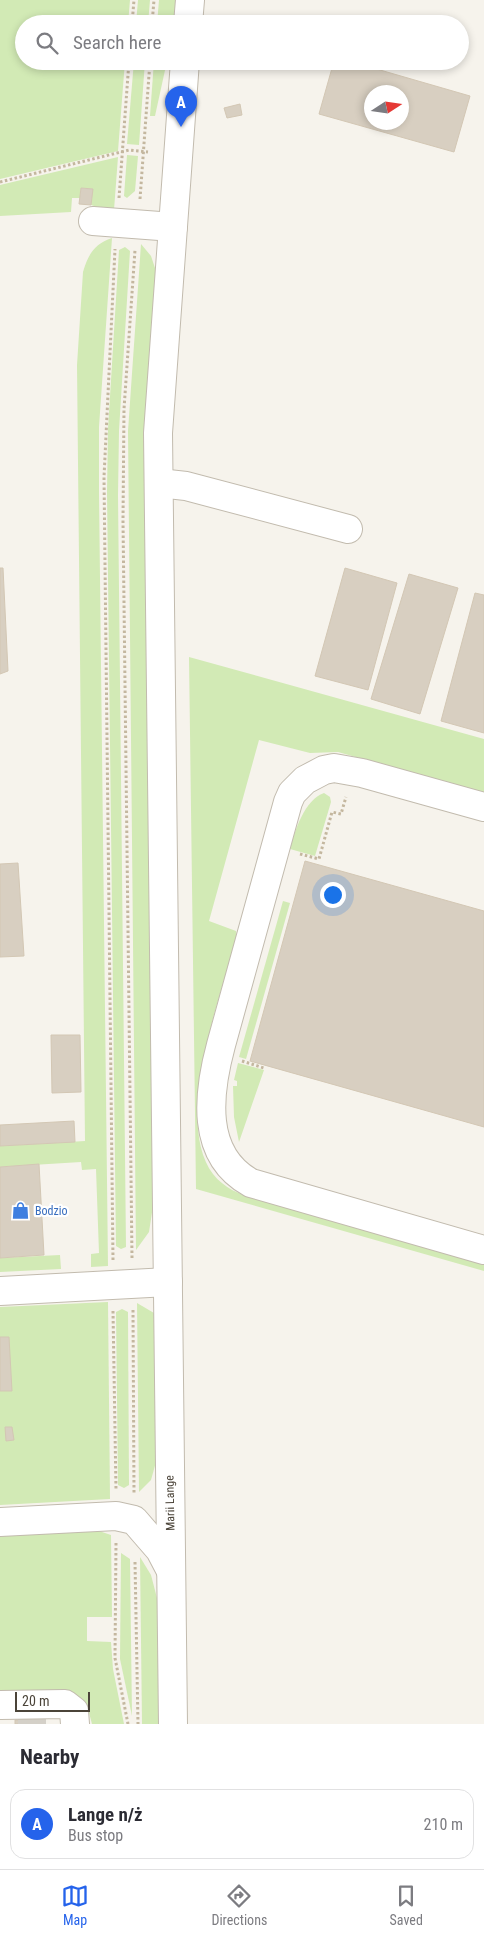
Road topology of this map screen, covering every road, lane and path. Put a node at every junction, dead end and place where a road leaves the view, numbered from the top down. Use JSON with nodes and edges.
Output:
{"nodes":[{"id":1,"x":134,"y":0,"type":"edge"},
{"id":2,"x":154,"y":0,"type":"edge"},
{"id":3,"x":190,"y":0,"type":"edge"},
{"id":4,"x":133,"y":15,"type":"edge"},
{"id":5,"x":153,"y":15,"type":"edge"},
{"id":6,"x":189,"y":15,"type":"edge"},
{"id":7,"x":128,"y":70,"type":"edge"},
{"id":8,"x":150,"y":70,"type":"edge"},
{"id":9,"x":184,"y":70,"type":"edge"},
{"id":10,"x":122,"y":152,"type":"junction"},
{"id":11,"x":145,"y":152,"type":"junction"},
{"id":12,"x":0,"y":182,"type":"edge"},
{"id":13,"x":116,"y":223,"type":"junction"},
{"id":14,"x":173,"y":227,"type":"junction"},
{"id":15,"x":158,"y":483,"type":"junction"},
{"id":16,"x":348,"y":529,"type":"dead end"},
{"id":17,"x":351,"y":792,"type":"dead end"},
{"id":18,"x":484,"y":807,"type":"edge"},
{"id":19,"x":292,"y":852,"type":"dead end"},
{"id":20,"x":256,"y":1066,"type":"dead end"},
{"id":21,"x":264,"y":1068,"type":"dead end"},
{"id":22,"x":484,"y":1250,"type":"edge"},
{"id":23,"x":168,"y":1282,"type":"junction"},
{"id":24,"x":123,"y":1284,"type":"junction"},
{"id":25,"x":0,"y":1291,"type":"edge"},
{"id":26,"x":170,"y":1480,"type":"junction"},
{"id":27,"x":125,"y":1518,"type":"junction"},
{"id":28,"x":0,"y":1522,"type":"edge"},
{"id":29,"x":134,"y":1561,"type":"dead end"},
{"id":30,"x":171,"y":1571,"type":"junction"},
{"id":31,"x":0,"y":1705,"type":"edge"},
{"id":32,"x":75,"y":1724,"type":"edge"},
{"id":33,"x":128,"y":1724,"type":"edge"},
{"id":34,"x":138,"y":1724,"type":"edge"},
{"id":35,"x":173,"y":1724,"type":"edge"}],
"edges":[{"from":1,"to":4,"type":"path"},
{"from":2,"to":5,"type":"path"},
{"from":3,"to":6,"type":"street"},
{"from":7,"to":10,"type":"path"},
{"from":8,"to":11,"type":"path"},
{"from":9,"to":14,"type":"street","name":"Marii Lange"},
{"from":10,"to":11,"type":"path"},
{"from":10,"to":12,"type":"path"},
{"from":10,"to":13,"type":"path"},
{"from":11,"to":13,"type":"path"},
{"from":13,"to":14,"type":"street"},
{"from":13,"to":24,"type":"path"},
{"from":13,"to":24,"type":"path"},
{"from":14,"to":15,"type":"street","name":"Marii Lange"},
{"from":15,"to":16,"type":"street"},
{"from":15,"to":23,"type":"street","name":"Marii Lange"},
{"from":17,"to":19,"type":"path"},
{"from":18,"to":22,"type":"street"},
{"from":20,"to":21,"type":"path"},
{"from":23,"to":24,"type":"street"},
{"from":23,"to":26,"type":"street","name":"Marii Lange"},
{"from":24,"to":25,"type":"street"},
{"from":24,"to":27,"type":"path"},
{"from":24,"to":27,"type":"path"},
{"from":26,"to":27,"type":"street"},
{"from":26,"to":30,"type":"street","name":"Marii Lange"},
{"from":27,"to":28,"type":"street"},
{"from":27,"to":30,"type":"street"},
{"from":27,"to":33,"type":"path"},
{"from":29,"to":34,"type":"path"},
{"from":30,"to":35,"type":"street","name":"Marii Lange"},
{"from":31,"to":32,"type":"street"}]}
